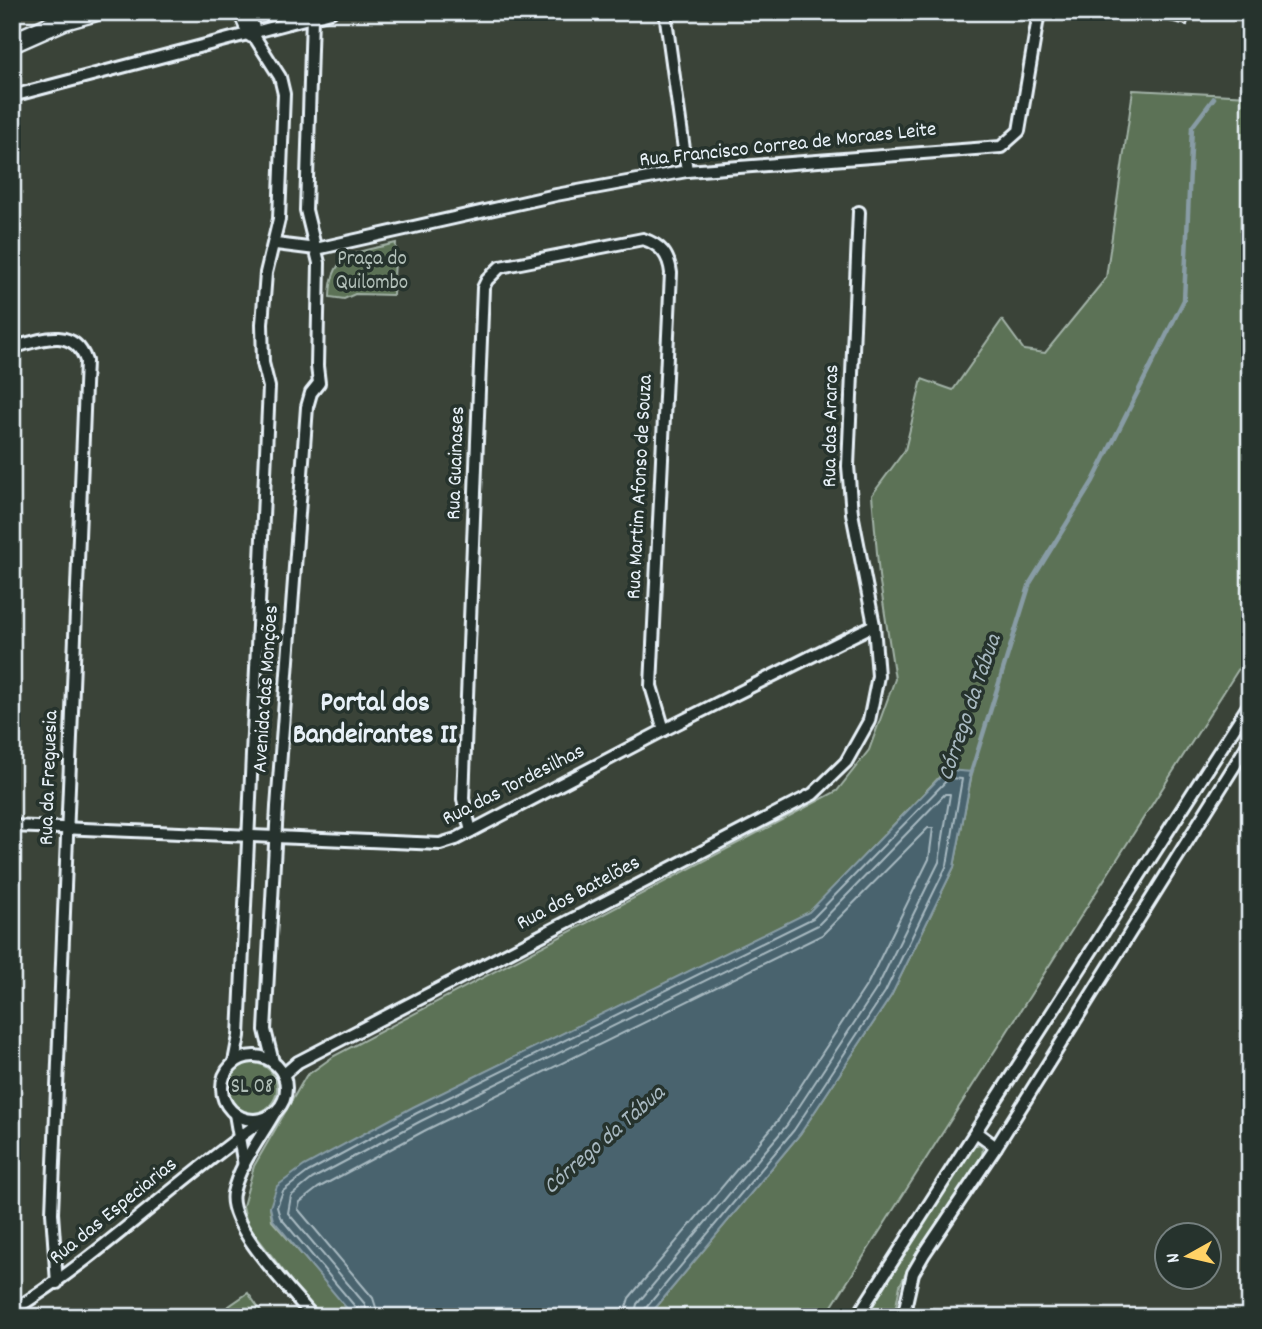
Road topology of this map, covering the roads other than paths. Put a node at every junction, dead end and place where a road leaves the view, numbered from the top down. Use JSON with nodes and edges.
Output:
{"nodes":[{"id":1,"x":93,"y":12,"type":"edge"},
{"id":2,"x":243,"y":12,"type":"edge"},
{"id":3,"x":331,"y":12,"type":"edge"},
{"id":4,"x":665,"y":12,"type":"edge"},
{"id":5,"x":1039,"y":12,"type":"edge"},
{"id":6,"x":312,"y":17,"type":"junction"},
{"id":7,"x":252,"y":33,"type":"junction"},
{"id":8,"x":12,"y":43,"type":"edge"},
{"id":9,"x":12,"y":96,"type":"edge"},
{"id":10,"x":688,"y":171,"type":"junction"},
{"id":11,"x":859,"y":212,"type":"dead end"},
{"id":12,"x":275,"y":244,"type":"junction"},
{"id":13,"x":660,"y":247,"type":"joint"},
{"id":14,"x":316,"y":248,"type":"junction"},
{"id":15,"x":12,"y":348,"type":"edge"},
{"id":16,"x":874,"y":625,"type":"junction"},
{"id":17,"x":1250,"y":703,"type":"edge"},
{"id":18,"x":869,"y":721,"type":"joint"},
{"id":19,"x":664,"y":730,"type":"junction"},
{"id":20,"x":1250,"y":741,"type":"edge"},
{"id":21,"x":12,"y":826,"type":"edge"},
{"id":22,"x":67,"y":827,"type":"junction"},
{"id":23,"x":471,"y":831,"type":"junction"},
{"id":24,"x":248,"y":837,"type":"junction"},
{"id":25,"x":275,"y":838,"type":"junction"},
{"id":26,"x":234,"y":1062,"type":"junction"},
{"id":27,"x":273,"y":1062,"type":"junction"},
{"id":28,"x":284,"y":1075,"type":"junction"},
{"id":29,"x":235,"y":1114,"type":"junction"},
{"id":30,"x":272,"y":1114,"type":"junction"},
{"id":31,"x":976,"y":1132,"type":"junction"},
{"id":32,"x":237,"y":1138,"type":"junction"},
{"id":33,"x":996,"y":1147,"type":"junction"},
{"id":34,"x":244,"y":1166,"type":"junction"},
{"id":35,"x":57,"y":1283,"type":"junction"},
{"id":36,"x":12,"y":1311,"type":"edge"},
{"id":37,"x":313,"y":1317,"type":"edge"},
{"id":38,"x":857,"y":1317,"type":"edge"},
{"id":39,"x":903,"y":1317,"type":"edge"}],
"edges":[{"from":1,"to":8,"type":"main road"},
{"from":2,"to":7,"type":"main road"},
{"from":3,"to":6,"type":"street"},
{"from":4,"to":10,"type":"street"},
{"from":5,"to":10,"type":"street","name":"Rua Francisco Correa de Moraes Leite"},
{"from":6,"to":7,"type":"street"},
{"from":6,"to":14,"type":"street","name":"Avenida das Monções"},
{"from":7,"to":9,"type":"street"},
{"from":7,"to":12,"type":"street","name":"Avenida das Monções"},
{"from":10,"to":14,"type":"street","name":"Rua Francisco Correa de Moraes Leite"},
{"from":11,"to":16,"type":"street","name":"Rua das Araras"},
{"from":12,"to":14,"type":"street","name":"Rua Francisco Correa de Moraes Leite"},
{"from":12,"to":24,"type":"street","name":"Avenida das Monções"},
{"from":13,"to":19,"type":"street","name":"Rua Martim Afonso de Souza"},
{"from":13,"to":23,"type":"street","name":"Rua Guainases"},
{"from":14,"to":25,"type":"street","name":"Avenida das Monções"},
{"from":15,"to":22,"type":"street","name":"Rua da Freguesia"},
{"from":16,"to":18,"type":"street","name":"Rua das Araras"},
{"from":16,"to":19,"type":"street","name":"Rua das Tordesilhas"},
{"from":17,"to":31,"type":"street"},
{"from":18,"to":28,"type":"street","name":"Rua dos Batelões"},
{"from":19,"to":23,"type":"street","name":"Rua das Tordesilhas"},
{"from":20,"to":33,"type":"street"},
{"from":21,"to":22,"type":"street","name":"Rua das Tordesilhas"},
{"from":22,"to":24,"type":"street","name":"Rua das Tordesilhas"},
{"from":22,"to":35,"type":"street","name":"Rua da Freguesia"},
{"from":23,"to":25,"type":"street","name":"Rua das Tordesilhas"},
{"from":24,"to":25,"type":"street","name":"Rua das Tordesilhas"},
{"from":24,"to":26,"type":"street","name":"Avenida das Monções"},
{"from":25,"to":27,"type":"street","name":"Avenida das Monções"},
{"from":26,"to":27,"type":"street"},
{"from":26,"to":29,"type":"street"},
{"from":27,"to":28,"type":"street"},
{"from":28,"to":30,"type":"street"},
{"from":29,"to":30,"type":"street"},
{"from":29,"to":32,"type":"street"},
{"from":30,"to":32,"type":"street","name":"Rua das Especiarias"},
{"from":30,"to":34,"type":"street"},
{"from":31,"to":33,"type":"street"},
{"from":31,"to":38,"type":"street"},
{"from":32,"to":34,"type":"street"},
{"from":32,"to":35,"type":"street","name":"Rua das Especiarias"},
{"from":33,"to":39,"type":"street"},
{"from":34,"to":37,"type":"street"},
{"from":35,"to":36,"type":"street","name":"Rua das Especiarias"}]}
